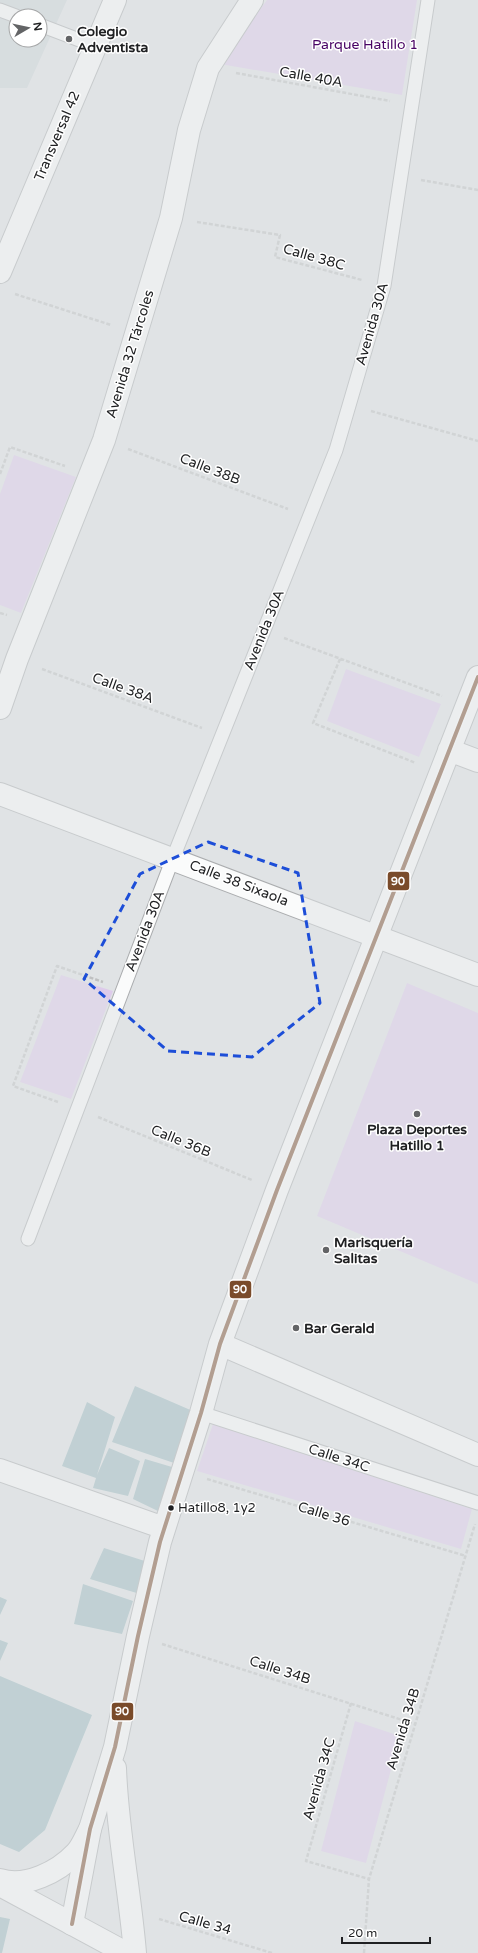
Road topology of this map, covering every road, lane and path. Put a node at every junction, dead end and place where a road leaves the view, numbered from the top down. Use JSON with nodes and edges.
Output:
{"nodes":[{"id":1,"x":115,"y":0,"type":"edge"},
{"id":2,"x":252,"y":0,"type":"edge"},
{"id":3,"x":428,"y":0,"type":"edge"},
{"id":4,"x":48,"y":28,"type":"edge"},
{"id":5,"x":95,"y":46,"type":"junction"},
{"id":6,"x":208,"y":68,"type":"junction"},
{"id":7,"x":410,"y":104,"type":"junction"},
{"id":8,"x":400,"y":176,"type":"junction"},
{"id":9,"x":478,"y":190,"type":"edge"},
{"id":10,"x":171,"y":218,"type":"junction"},
{"id":11,"x":4,"y":281,"type":"edge"},
{"id":12,"x":384,"y":286,"type":"junction"},
{"id":13,"x":137,"y":333,"type":"junction"},
{"id":14,"x":349,"y":405,"type":"junction"},
{"id":15,"x":104,"y":440,"type":"junction"},
{"id":16,"x":478,"y":441,"type":"edge"},
{"id":17,"x":0,"y":474,"type":"edge"},
{"id":18,"x":90,"y":474,"type":"junction"},
{"id":19,"x":309,"y":517,"type":"junction"},
{"id":20,"x":264,"y":631,"type":"junction"},
{"id":21,"x":16,"y":659,"type":"junction"},
{"id":22,"x":340,"y":659,"type":"junction"},
{"id":23,"x":478,"y":677,"type":"edge"},
{"id":24,"x":467,"y":705,"type":"junction"},
{"id":25,"x":0,"y":708,"type":"edge"},
{"id":26,"x":222,"y":735,"type":"junction"},
{"id":27,"x":449,"y":750,"type":"junction"},
{"id":28,"x":478,"y":761,"type":"edge"},
{"id":29,"x":439,"y":773,"type":"junction"},
{"id":30,"x":0,"y":794,"type":"edge"},
{"id":31,"x":173,"y":858,"type":"junction"},
{"id":32,"x":378,"y":937,"type":"junction"},
{"id":33,"x":478,"y":975,"type":"edge"},
{"id":34,"x":123,"y":989,"type":"junction"},
{"id":35,"x":78,"y":1108,"type":"junction"},
{"id":36,"x":277,"y":1190,"type":"junction"},
{"id":37,"x":28,"y":1239,"type":"dead end"},
{"id":38,"x":220,"y":1344,"type":"junction"},
{"id":39,"x":201,"y":1414,"type":"junction"},
{"id":40,"x":478,"y":1455,"type":"edge"},
{"id":41,"x":0,"y":1470,"type":"edge"},
{"id":42,"x":182,"y":1472,"type":"junction"},
{"id":43,"x":478,"y":1503,"type":"edge"},
{"id":44,"x":476,"y":1521,"type":"dead end"},
{"id":45,"x":164,"y":1528,"type":"junction"},
{"id":46,"x":466,"y":1556,"type":"junction"},
{"id":47,"x":138,"y":1636,"type":"junction"},
{"id":48,"x":351,"y":1703,"type":"junction"},
{"id":49,"x":415,"y":1724,"type":"junction"},
{"id":50,"x":115,"y":1747,"type":"junction"},
{"id":51,"x":90,"y":1829,"type":"junction"},
{"id":52,"x":369,"y":1879,"type":"junction"},
{"id":53,"x":0,"y":1880,"type":"edge"},
{"id":54,"x":0,"y":1885,"type":"edge"},
{"id":55,"x":132,"y":1911,"type":"junction"},
{"id":56,"x":72,"y":1924,"type":"junction"},
{"id":57,"x":126,"y":1953,"type":"edge"},
{"id":58,"x":135,"y":1953,"type":"edge"},
{"id":59,"x":272,"y":1953,"type":"edge"},
{"id":60,"x":364,"y":1953,"type":"edge"}],
"edges":[{"from":1,"to":5,"type":"street","name":"Transversal 42"},
{"from":2,"to":6,"type":"street","name":"Avenida 32 Tárcoles"},
{"from":3,"to":7,"type":"lane","name":"Avenida 30A"},
{"from":4,"to":5,"type":"lane"},
{"from":5,"to":11,"type":"street","name":"Transversal 42"},
{"from":6,"to":7,"type":"path","name":"Calle 40A"},
{"from":6,"to":10,"type":"street","name":"Avenida 32 Tárcoles"},
{"from":7,"to":8,"type":"lane","name":"Avenida 30A"},
{"from":8,"to":9,"type":"path"},
{"from":8,"to":12,"type":"lane","name":"Avenida 30A"},
{"from":10,"to":12,"type":"path","name":"Calle 38C"},
{"from":10,"to":13,"type":"street","name":"Avenida 32 Tárcoles"},
{"from":11,"to":13,"type":"path"},
{"from":12,"to":14,"type":"lane","name":"Avenida 30A"},
{"from":13,"to":15,"type":"street","name":"Avenida 32 Tárcoles"},
{"from":14,"to":16,"type":"path"},
{"from":14,"to":19,"type":"lane","name":"Avenida 30A"},
{"from":15,"to":18,"type":"street","name":"Avenida 32 Tárcoles"},
{"from":15,"to":19,"type":"path","name":"Calle 38B"},
{"from":17,"to":18,"type":"path"},
{"from":18,"to":21,"type":"street","name":"Avenida 32 Tárcoles"},
{"from":19,"to":20,"type":"lane","name":"Avenida 30A"},
{"from":20,"to":22,"type":"path"},
{"from":20,"to":26,"type":"lane","name":"Avenida 30A"},
{"from":21,"to":25,"type":"street","name":"Avenida 32 Tárcoles"},
{"from":21,"to":26,"type":"path","name":"Calle 38A"},
{"from":22,"to":24,"type":"path"},
{"from":22,"to":29,"type":"path"},
{"from":23,"to":24,"type":"street"},
{"from":24,"to":27,"type":"street"},
{"from":26,"to":31,"type":"lane","name":"Avenida 30A"},
{"from":27,"to":28,"type":"street"},
{"from":27,"to":29,"type":"street"},
{"from":29,"to":32,"type":"street"},
{"from":30,"to":31,"type":"street","name":"Calle 38 Sixaola"},
{"from":31,"to":32,"type":"street","name":"Calle 38 Sixaola"},
{"from":31,"to":34,"type":"lane","name":"Avenida 30A"},
{"from":32,"to":33,"type":"street","name":"Calle 38 Sixaola"},
{"from":32,"to":36,"type":"street"},
{"from":34,"to":35,"type":"lane","name":"Avenida 30A"},
{"from":34,"to":35,"type":"path","name":"Calle 36B"},
{"from":35,"to":36,"type":"path","name":"Calle 36B"},
{"from":35,"to":37,"type":"lane","name":"Avenida 30A"},
{"from":36,"to":38,"type":"street"},
{"from":38,"to":39,"type":"street"},
{"from":38,"to":40,"type":"street"},
{"from":39,"to":42,"type":"street"},
{"from":39,"to":43,"type":"lane","name":"Calle 34C"},
{"from":41,"to":45,"type":"street"},
{"from":42,"to":45,"type":"street"},
{"from":42,"to":46,"type":"path","name":"Calle 36"},
{"from":44,"to":46,"type":"path","name":"Avenida 34B"},
{"from":45,"to":47,"type":"street"},
{"from":46,"to":49,"type":"path","name":"Avenida 34B"},
{"from":47,"to":48,"type":"path","name":"Calle 34B"},
{"from":47,"to":50,"type":"street"},
{"from":48,"to":49,"type":"path","name":"Calle 34B"},
{"from":48,"to":52,"type":"path","name":"Avenida 34C"},
{"from":49,"to":52,"type":"path","name":"Avenida 34B"},
{"from":50,"to":51,"type":"street"},
{"from":50,"to":55,"type":"street"},
{"from":51,"to":53,"type":"street"},
{"from":51,"to":56,"type":"street"},
{"from":52,"to":60,"type":"path","name":"Avenida 34B"},
{"from":54,"to":56,"type":"street"},
{"from":55,"to":58,"type":"street"},
{"from":55,"to":59,"type":"path","name":"Calle 34"},
{"from":56,"to":57,"type":"street"}]}
